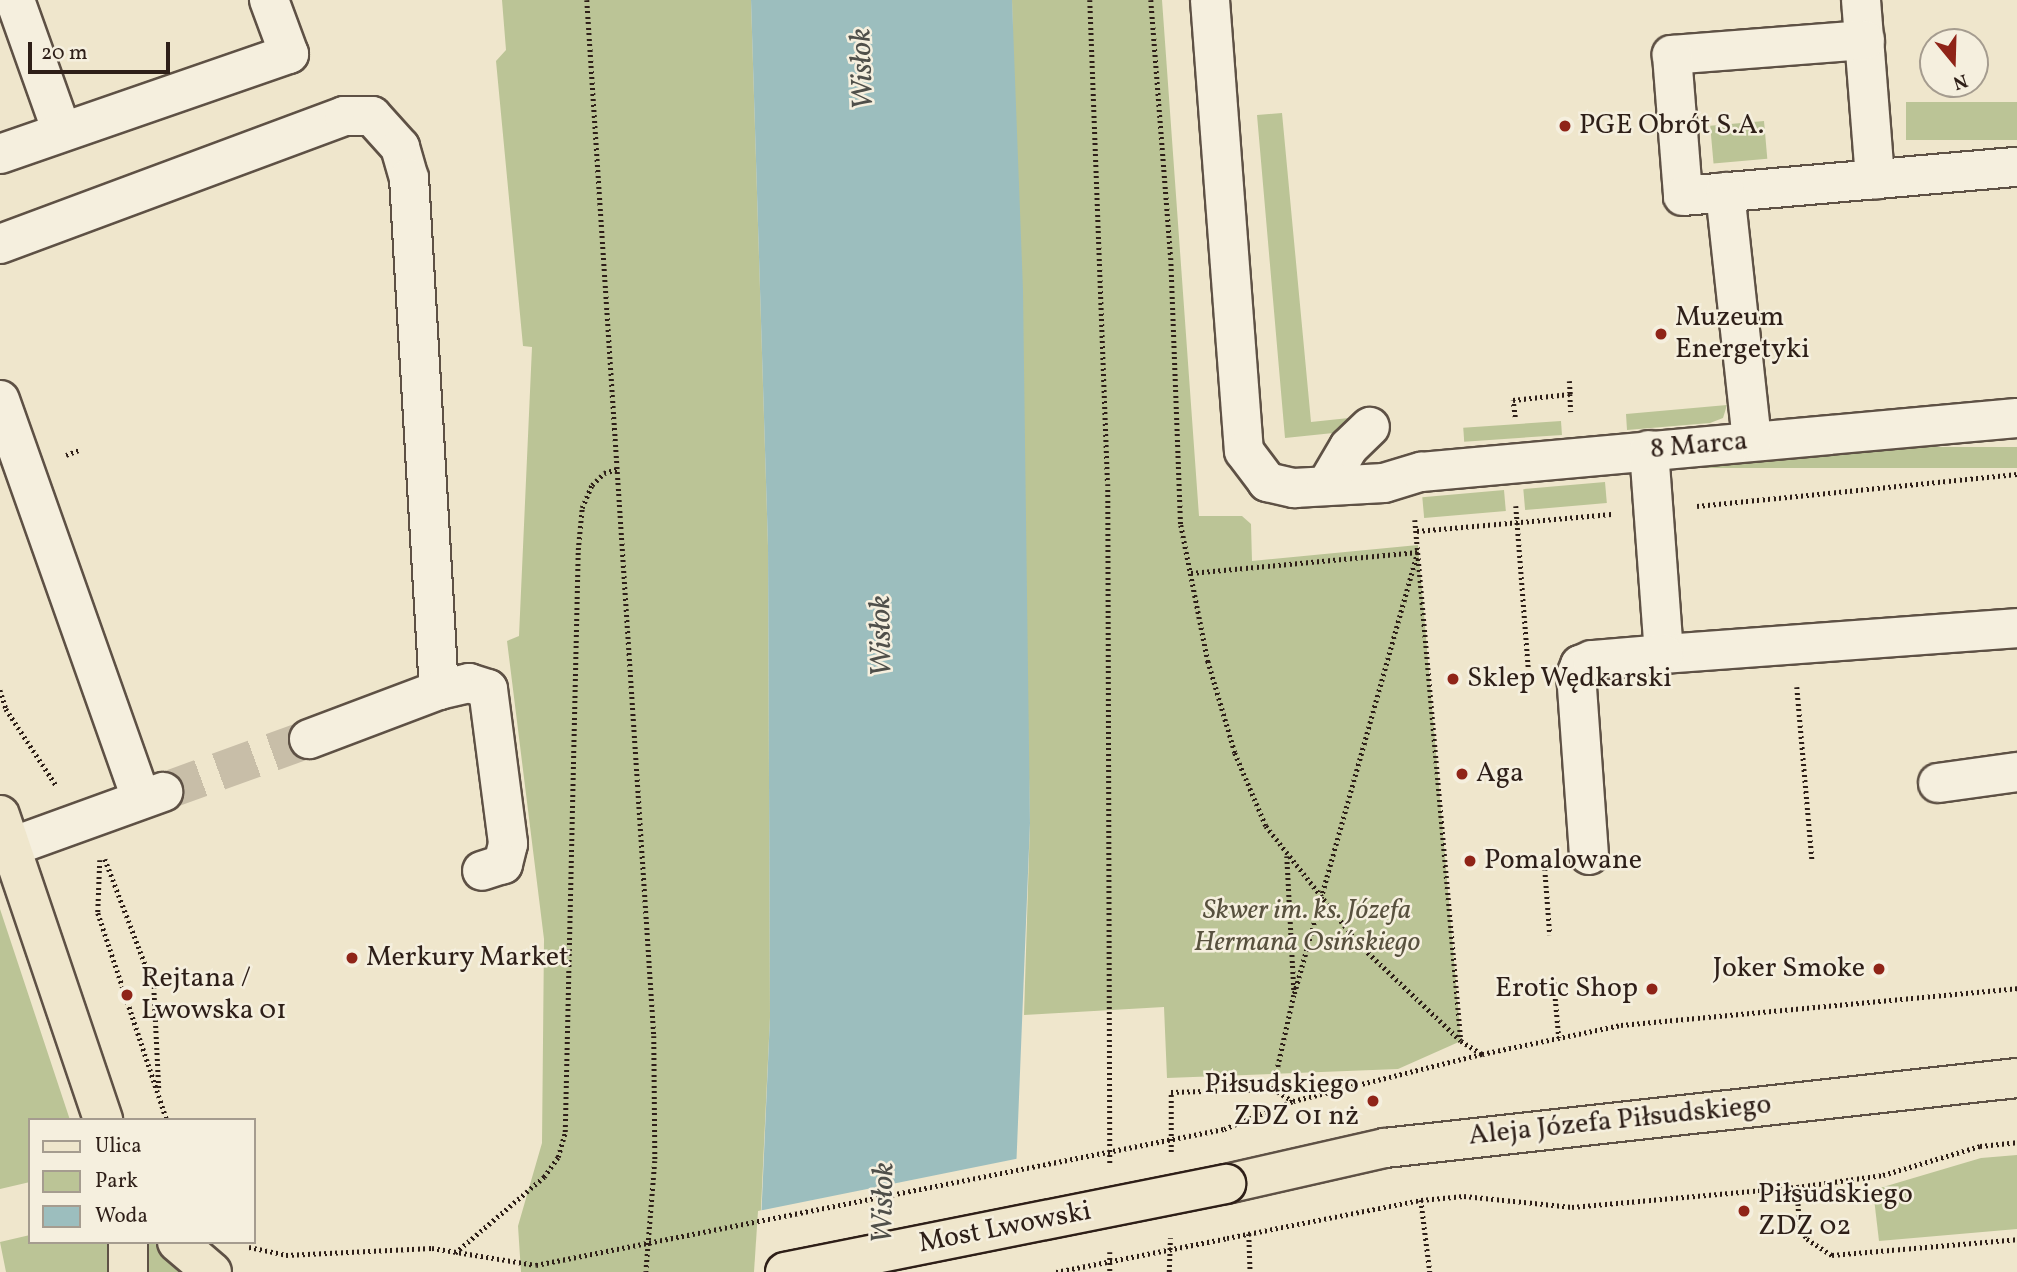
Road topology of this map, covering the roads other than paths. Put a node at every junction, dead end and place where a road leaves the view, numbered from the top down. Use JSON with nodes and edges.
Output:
{"nodes":[{"id":1,"x":15,"y":0,"type":"edge"},
{"id":2,"x":269,"y":0,"type":"edge"},
{"id":3,"x":1210,"y":0,"type":"edge"},
{"id":4,"x":1861,"y":0,"type":"edge"},
{"id":5,"x":1865,"y":40,"type":"junction"},
{"id":6,"x":62,"y":131,"type":"junction"},
{"id":7,"x":0,"y":154,"type":"edge"},
{"id":8,"x":2017,"y":167,"type":"edge"},
{"id":9,"x":1875,"y":179,"type":"junction"},
{"id":10,"x":1725,"y":192,"type":"junction"},
{"id":11,"x":0,"y":244,"type":"edge"},
{"id":12,"x":0,"y":400,"type":"edge"},
{"id":13,"x":2017,"y":418,"type":"edge"},
{"id":14,"x":1752,"y":441,"type":"junction"},
{"id":15,"x":1649,"y":450,"type":"junction"},
{"id":16,"x":1396,"y":478,"type":"junction"},
{"id":17,"x":1326,"y":485,"type":"junction"},
{"id":18,"x":2017,"y":628,"type":"edge"},
{"id":19,"x":1664,"y":654,"type":"junction"},
{"id":20,"x":439,"y":690,"type":"junction"},
{"id":21,"x":309,"y":739,"type":"tunnel mouth"},
{"id":22,"x":2017,"y":772,"type":"edge"},
{"id":23,"x":1938,"y":783,"type":"dead end"},
{"id":24,"x":5,"y":831,"type":"edge"},
{"id":25,"x":1589,"y":855,"type":"dead end"},
{"id":26,"x":482,"y":871,"type":"dead end"},
{"id":27,"x":2017,"y":1078,"type":"edge"},
{"id":28,"x":102,"y":1118,"type":"edge"},
{"id":29,"x":1226,"y":1184,"type":"joint"},
{"id":30,"x":128,"y":1244,"type":"edge"},
{"id":31,"x":179,"y":1244,"type":"edge"},
{"id":32,"x":128,"y":1272,"type":"edge"},
{"id":33,"x":212,"y":1272,"type":"edge"},
{"id":34,"x":785,"y":1272,"type":"edge"}],
"edges":[{"from":1,"to":6,"type":"street"},
{"from":2,"to":6,"type":"street"},
{"from":3,"to":17,"type":"street","name":"8 Marca"},
{"from":4,"to":5,"type":"street"},
{"from":5,"to":9,"type":"street"},
{"from":5,"to":10,"type":"street"},
{"from":6,"to":7,"type":"street"},
{"from":8,"to":9,"type":"street"},
{"from":9,"to":10,"type":"street"},
{"from":10,"to":14,"type":"street"},
{"from":11,"to":20,"type":"street"},
{"from":12,"to":24,"type":"street"},
{"from":13,"to":14,"type":"street","name":"8 Marca"},
{"from":14,"to":15,"type":"street","name":"8 Marca"},
{"from":15,"to":16,"type":"street","name":"8 Marca"},
{"from":15,"to":19,"type":"street"},
{"from":16,"to":17,"type":"street","name":"8 Marca"},
{"from":16,"to":17,"type":"street"},
{"from":18,"to":19,"type":"street"},
{"from":19,"to":25,"type":"street"},
{"from":20,"to":21,"type":"street"},
{"from":20,"to":26,"type":"street"},
{"from":22,"to":23,"type":"street"},
{"from":24,"to":28,"type":"main road"},
{"from":27,"to":29,"type":"main road","name":"Aleja Józefa Piłsudskiego"},
{"from":29,"to":34,"type":"main road","name":"Most Lwowski","bridge":true},
{"from":30,"to":32,"type":"main road"},
{"from":31,"to":33,"type":"main road"}]}
